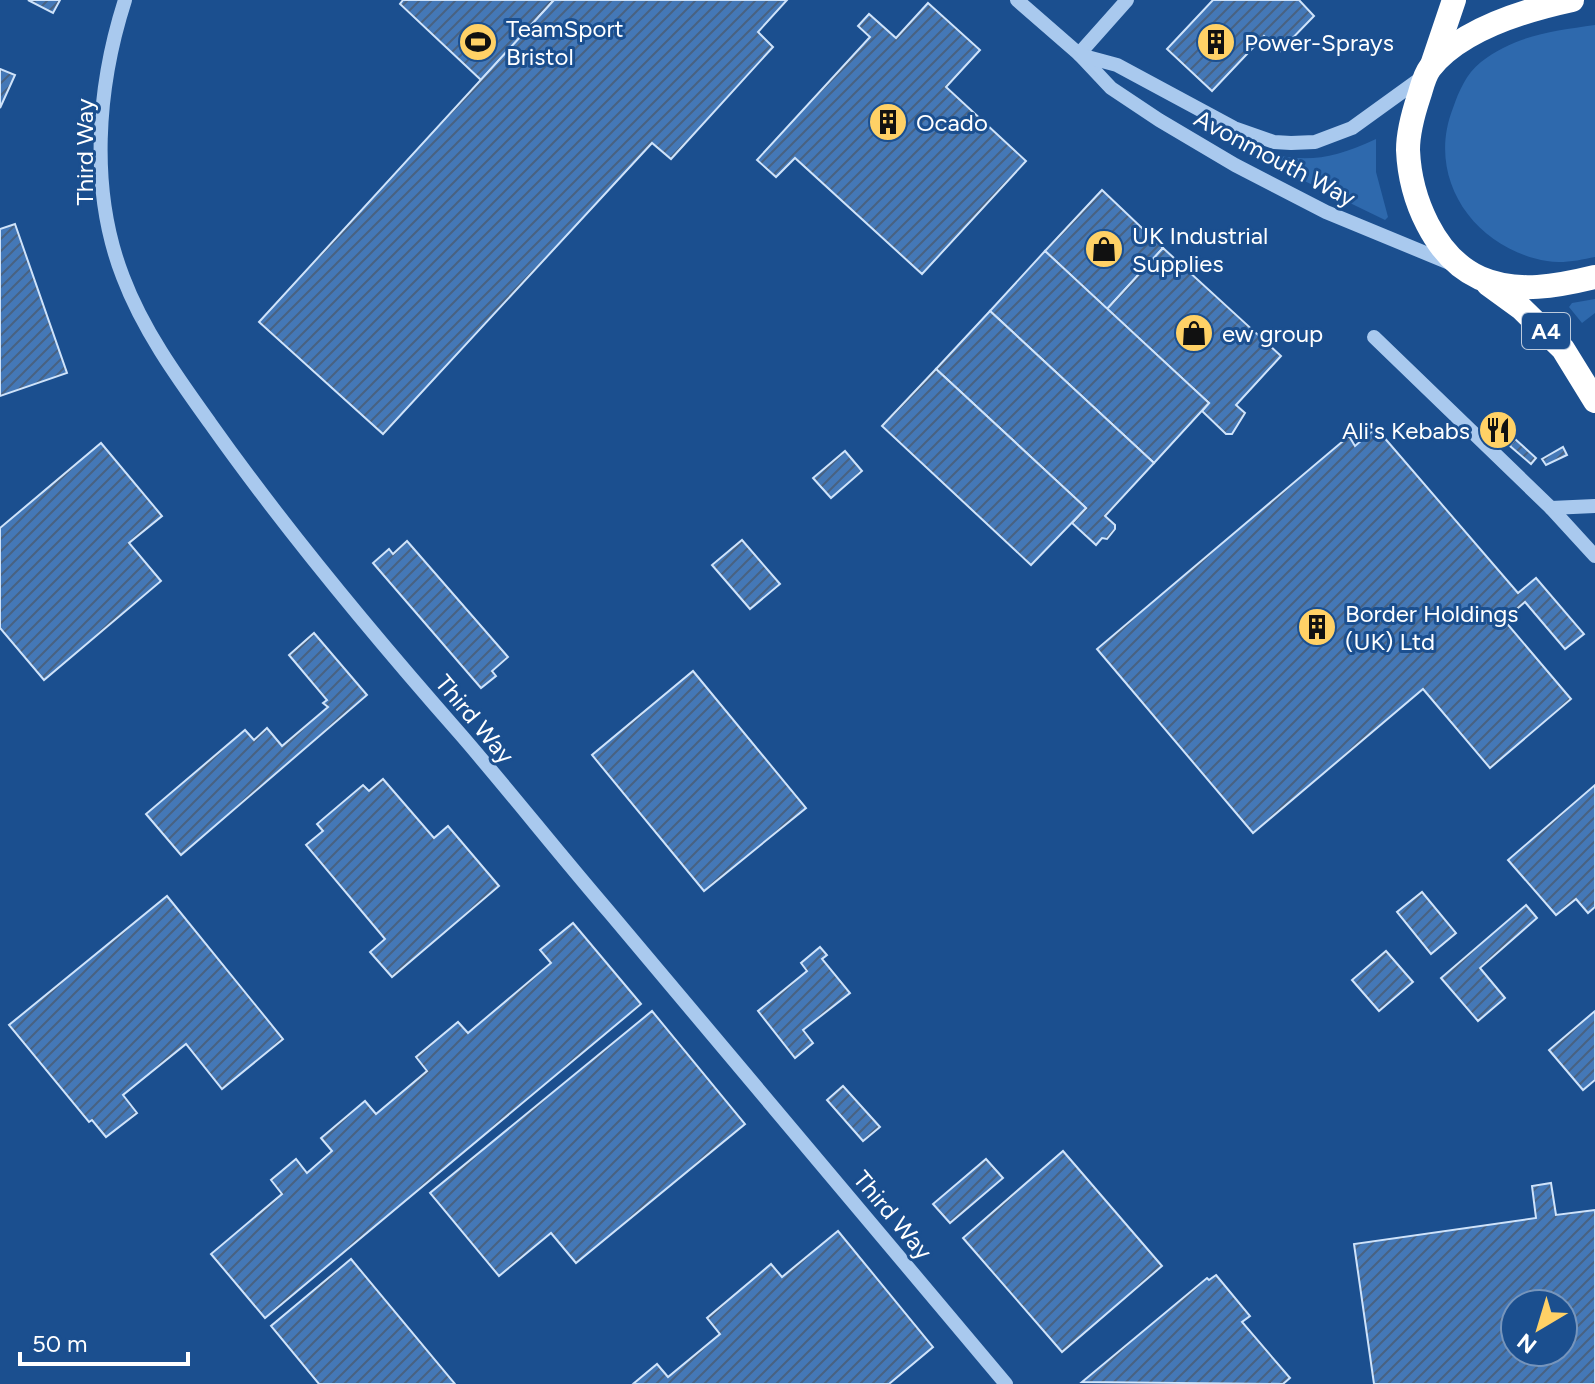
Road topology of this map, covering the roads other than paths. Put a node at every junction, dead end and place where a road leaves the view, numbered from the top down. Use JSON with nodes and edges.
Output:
{"nodes":[{"id":1,"x":125,"y":0,"type":"edge"},
{"id":2,"x":1017,"y":0,"type":"edge"},
{"id":3,"x":1127,"y":0,"type":"edge"},
{"id":4,"x":1454,"y":0,"type":"edge"},
{"id":5,"x":1572,"y":0,"type":"edge"},
{"id":6,"x":1079,"y":54,"type":"junction"},
{"id":7,"x":1429,"y":70,"type":"junction"},
{"id":8,"x":1474,"y":274,"type":"junction"},
{"id":9,"x":1595,"y":277,"type":"edge"},
{"id":10,"x":1374,"y":337,"type":"dead end"},
{"id":11,"x":1595,"y":401,"type":"edge"},
{"id":12,"x":1595,"y":506,"type":"edge"},
{"id":13,"x":1551,"y":508,"type":"junction"},
{"id":14,"x":1595,"y":556,"type":"edge"},
{"id":15,"x":1006,"y":1384,"type":"edge"}],
"edges":[{"from":1,"to":15,"type":"street","name":"Third Way"},
{"from":2,"to":6,"type":"street","name":"Avonmouth Way"},
{"from":3,"to":6,"type":"street"},
{"from":4,"to":7,"type":"highway"},
{"from":5,"to":7,"type":"highway"},
{"from":6,"to":7,"type":"street","name":"Avonmouth Way"},
{"from":6,"to":8,"type":"street","name":"Avonmouth Way"},
{"from":7,"to":8,"type":"highway"},
{"from":8,"to":9,"type":"highway"},
{"from":8,"to":11,"type":"highway","number":"A4"},
{"from":10,"to":13,"type":"street"},
{"from":12,"to":13,"type":"street"},
{"from":13,"to":14,"type":"street"}]}
